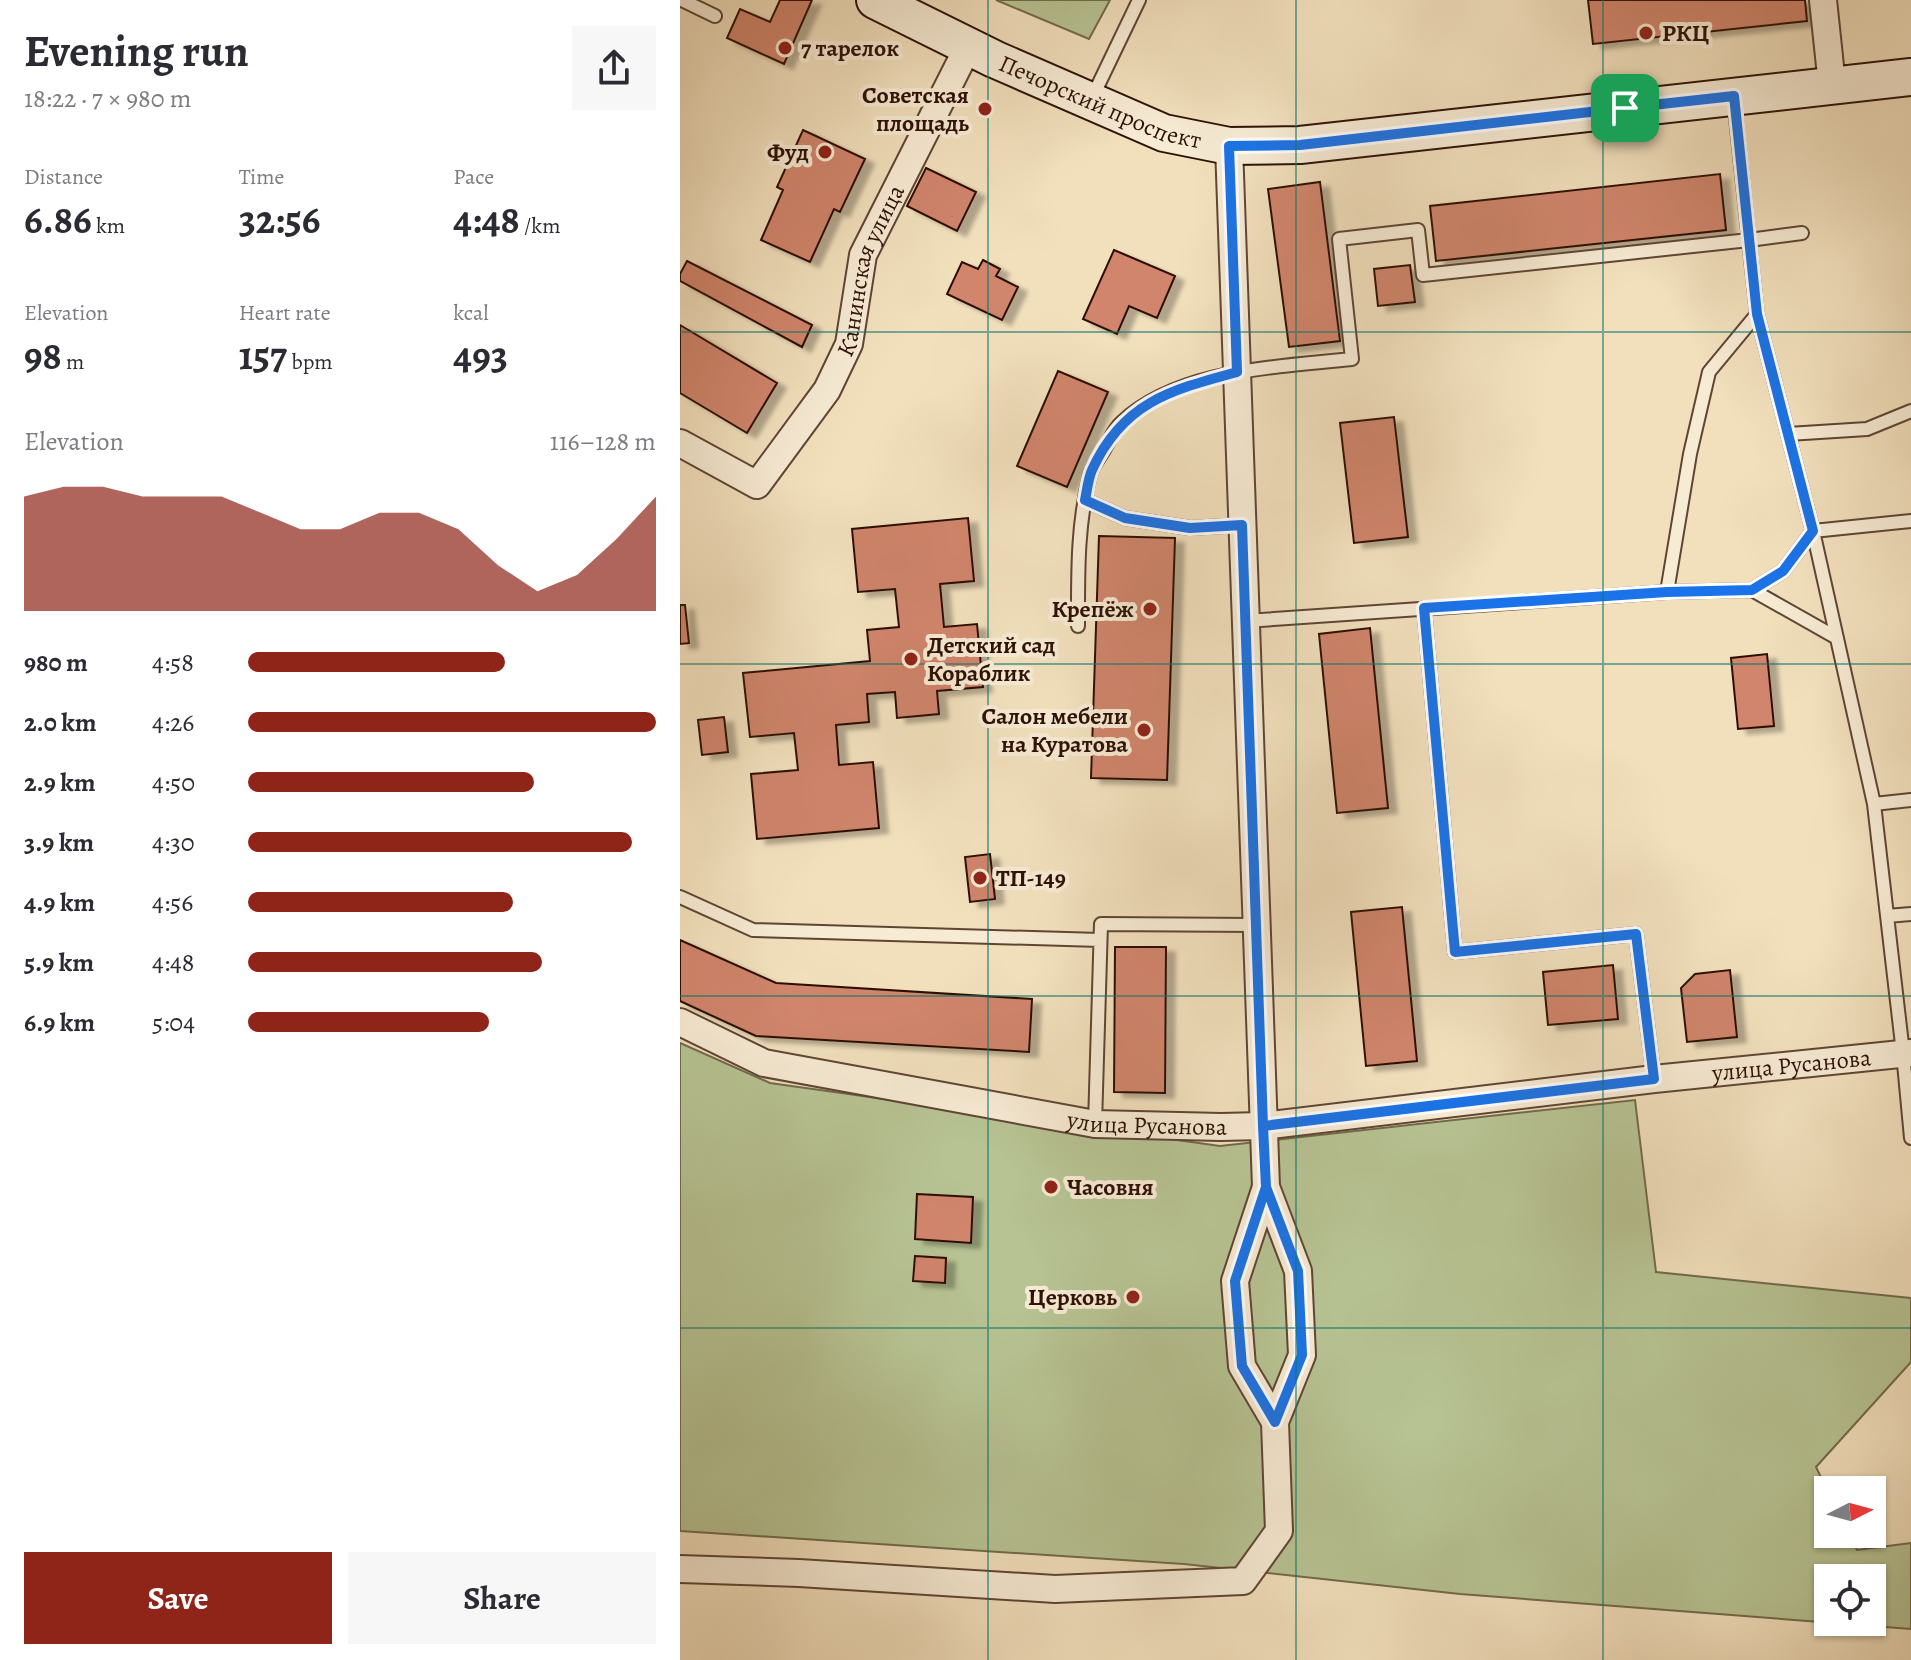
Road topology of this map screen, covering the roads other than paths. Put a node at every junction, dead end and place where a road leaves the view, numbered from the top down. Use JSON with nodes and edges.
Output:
{"nodes":[{"id":1,"x":682,"y":0,"type":"edge"},
{"id":2,"x":875,"y":0,"type":"edge"},
{"id":3,"x":1139,"y":0,"type":"edge"},
{"id":4,"x":1823,"y":0,"type":"edge"},
{"id":5,"x":715,"y":16,"type":"dead end"},
{"id":6,"x":968,"y":47,"type":"junction"},
{"id":7,"x":1911,"y":77,"type":"edge"},
{"id":8,"x":1832,"y":85,"type":"junction"},
{"id":9,"x":1734,"y":96,"type":"junction"},
{"id":10,"x":1090,"y":101,"type":"junction"},
{"id":11,"x":1229,"y":146,"type":"junction"},
{"id":12,"x":1802,"y":233,"type":"dead end"},
{"id":13,"x":1749,"y":240,"type":"junction"},
{"id":14,"x":1757,"y":314,"type":"junction"},
{"id":15,"x":1237,"y":372,"type":"junction"},
{"id":16,"x":1911,"y":411,"type":"edge"},
{"id":17,"x":1788,"y":434,"type":"junction"},
{"id":18,"x":680,"y":443,"type":"edge"},
{"id":19,"x":1085,"y":500,"type":"junction"},
{"id":20,"x":1911,"y":521,"type":"edge"},
{"id":21,"x":1242,"y":525,"type":"junction"},
{"id":22,"x":1813,"y":531,"type":"junction"},
{"id":23,"x":1752,"y":590,"type":"junction"},
{"id":24,"x":1667,"y":592,"type":"junction"},
{"id":25,"x":1424,"y":608,"type":"junction"},
{"id":26,"x":1246,"y":621,"type":"junction"},
{"id":27,"x":1078,"y":626,"type":"dead end"},
{"id":28,"x":1837,"y":638,"type":"junction"},
{"id":29,"x":1911,"y":800,"type":"edge"},
{"id":30,"x":1874,"y":804,"type":"junction"},
{"id":31,"x":680,"y":897,"type":"edge"},
{"id":32,"x":1911,"y":914,"type":"edge"},
{"id":33,"x":1887,"y":916,"type":"junction"},
{"id":34,"x":1256,"y":925,"type":"junction"},
{"id":35,"x":1100,"y":940,"type":"junction"},
{"id":36,"x":680,"y":1022,"type":"edge"},
{"id":37,"x":1907,"y":1053,"type":"edge"},
{"id":38,"x":1654,"y":1079,"type":"junction"},
{"id":39,"x":1095,"y":1124,"type":"junction"},
{"id":40,"x":1263,"y":1126,"type":"junction"},
{"id":41,"x":1911,"y":1138,"type":"edge"},
{"id":42,"x":1266,"y":1187,"type":"junction"},
{"id":43,"x":1275,"y":1422,"type":"junction"},
{"id":44,"x":680,"y":1569,"type":"edge"}],
"edges":[{"from":1,"to":5,"type":"lane"},
{"from":2,"to":6,"type":"main road","name":"Печорский проспект"},
{"from":3,"to":10,"type":"lane"},
{"from":4,"to":8,"type":"street"},
{"from":6,"to":10,"type":"main road","name":"Печорский проспект"},
{"from":6,"to":18,"type":"street","name":"Канинская улица"},
{"from":7,"to":8,"type":"main road","name":"Печорский проспект"},
{"from":8,"to":9,"type":"main road","name":"Печорский проспект"},
{"from":9,"to":11,"type":"main road","name":"Печорский проспект"},
{"from":9,"to":13,"type":"lane"},
{"from":10,"to":11,"type":"main road","name":"Печорский проспект"},
{"from":11,"to":15,"type":"street"},
{"from":12,"to":13,"type":"lane"},
{"from":13,"to":14,"type":"lane"},
{"from":13,"to":15,"type":"lane"},
{"from":14,"to":17,"type":"lane"},
{"from":14,"to":24,"type":"lane"},
{"from":15,"to":19,"type":"lane"},
{"from":15,"to":21,"type":"street"},
{"from":16,"to":17,"type":"lane"},
{"from":17,"to":22,"type":"lane"},
{"from":19,"to":21,"type":"lane"},
{"from":19,"to":27,"type":"lane"},
{"from":20,"to":22,"type":"lane"},
{"from":21,"to":26,"type":"street"},
{"from":22,"to":23,"type":"lane"},
{"from":22,"to":28,"type":"lane"},
{"from":23,"to":24,"type":"lane"},
{"from":23,"to":28,"type":"lane"},
{"from":24,"to":25,"type":"lane"},
{"from":25,"to":26,"type":"lane"},
{"from":25,"to":38,"type":"lane"},
{"from":26,"to":34,"type":"street"},
{"from":28,"to":30,"type":"lane"},
{"from":29,"to":30,"type":"lane"},
{"from":30,"to":33,"type":"lane"},
{"from":31,"to":35,"type":"lane"},
{"from":32,"to":33,"type":"lane"},
{"from":33,"to":37,"type":"lane"},
{"from":34,"to":35,"type":"lane"},
{"from":34,"to":40,"type":"street"},
{"from":35,"to":39,"type":"lane"},
{"from":36,"to":39,"type":"street","name":"улица Русанова"},
{"from":37,"to":38,"type":"street","name":"улица Русанова"},
{"from":37,"to":41,"type":"lane"},
{"from":38,"to":40,"type":"street","name":"улица Русанова"},
{"from":39,"to":40,"type":"street","name":"улица Русанова"},
{"from":40,"to":42,"type":"street"},
{"from":42,"to":43,"type":"street"},
{"from":42,"to":43,"type":"street"},
{"from":43,"to":44,"type":"street"}]}
